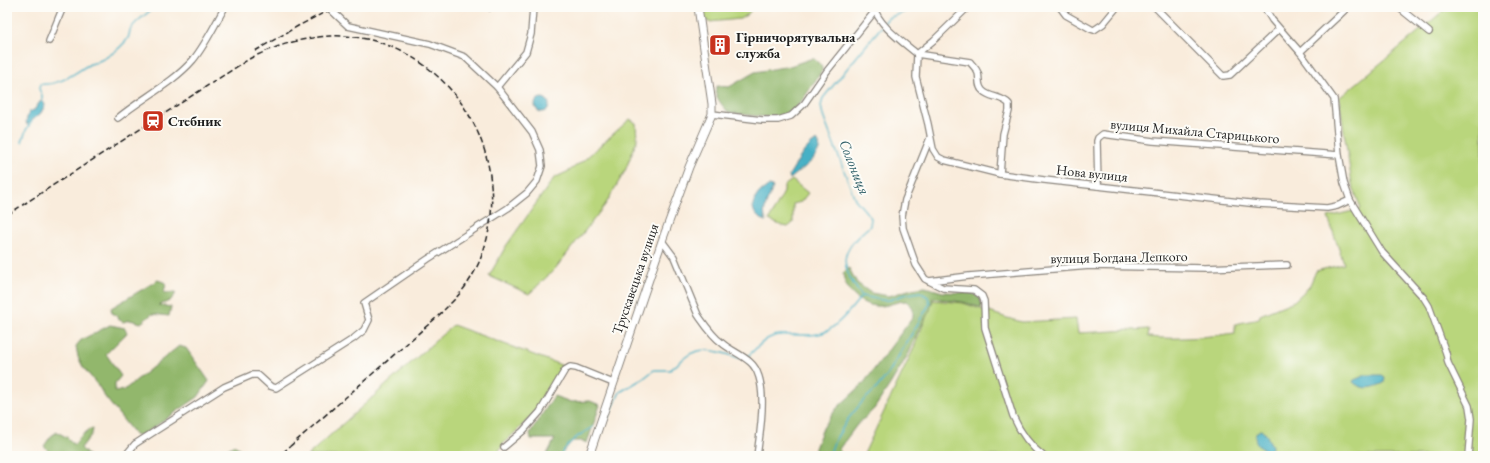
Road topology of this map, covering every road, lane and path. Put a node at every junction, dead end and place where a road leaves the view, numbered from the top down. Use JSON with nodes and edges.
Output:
{"nodes":[{"id":1,"x":63,"y":7,"type":"edge"},
{"id":2,"x":225,"y":7,"type":"edge"},
{"id":3,"x":328,"y":7,"type":"edge"},
{"id":4,"x":534,"y":7,"type":"edge"},
{"id":5,"x":698,"y":7,"type":"edge"},
{"id":6,"x":968,"y":7,"type":"edge"},
{"id":7,"x":1060,"y":7,"type":"edge"},
{"id":8,"x":1117,"y":7,"type":"edge"},
{"id":9,"x":1155,"y":7,"type":"edge"},
{"id":10,"x":1264,"y":7,"type":"edge"},
{"id":11,"x":1348,"y":7,"type":"edge"},
{"id":12,"x":1398,"y":7,"type":"edge"},
{"id":13,"x":875,"y":9,"type":"edge"},
{"id":14,"x":1279,"y":29,"type":"junction"},
{"id":15,"x":1429,"y":32,"type":"dead end"},
{"id":16,"x":49,"y":40,"type":"dead end"},
{"id":17,"x":1300,"y":52,"type":"junction"},
{"id":18,"x":917,"y":54,"type":"junction"},
{"id":19,"x":496,"y":87,"type":"junction"},
{"id":20,"x":712,"y":114,"type":"junction"},
{"id":21,"x":118,"y":118,"type":"dead end"},
{"id":22,"x":930,"y":137,"type":"junction"},
{"id":23,"x":1339,"y":155,"type":"junction"},
{"id":24,"x":1000,"y":174,"type":"junction"},
{"id":25,"x":1098,"y":186,"type":"junction"},
{"id":26,"x":1350,"y":200,"type":"junction"},
{"id":27,"x":662,"y":241,"type":"junction"},
{"id":28,"x":1287,"y":265,"type":"dead end"},
{"id":29,"x":929,"y":281,"type":"junction"},
{"id":30,"x":613,"y":383,"type":"junction"},
{"id":31,"x":504,"y":447,"type":"dead end"},
{"id":32,"x":125,"y":456,"type":"edge"},
{"id":33,"x":589,"y":456,"type":"edge"},
{"id":34,"x":756,"y":456,"type":"edge"},
{"id":35,"x":1043,"y":456,"type":"edge"},
{"id":36,"x":1468,"y":456,"type":"edge"}],
"edges":[{"from":1,"to":16,"type":"street"},
{"from":2,"to":21,"type":"street"},
{"from":3,"to":19,"type":"street"},
{"from":4,"to":19,"type":"street"},
{"from":5,"to":20,"type":"street","name":"Трускавецька вулиця"},
{"from":6,"to":18,"type":"street"},
{"from":7,"to":8,"type":"street"},
{"from":9,"to":14,"type":"street"},
{"from":10,"to":14,"type":"street"},
{"from":11,"to":17,"type":"street"},
{"from":12,"to":15,"type":"street"},
{"from":13,"to":18,"type":"street"},
{"from":13,"to":20,"type":"street"},
{"from":14,"to":17,"type":"street"},
{"from":17,"to":23,"type":"street"},
{"from":18,"to":22,"type":"street","name":"Нова вулиця"},
{"from":18,"to":24,"type":"street"},
{"from":19,"to":32,"type":"street"},
{"from":20,"to":27,"type":"street","name":"Трускавецька вулиця"},
{"from":22,"to":24,"type":"street","name":"Нова вулиця"},
{"from":22,"to":29,"type":"street"},
{"from":23,"to":25,"type":"street","name":"вулиця Михайла Старицького"},
{"from":23,"to":26,"type":"street"},
{"from":24,"to":25,"type":"street","name":"Нова вулиця"},
{"from":25,"to":26,"type":"street","name":"Нова вулиця"},
{"from":26,"to":36,"type":"street"},
{"from":27,"to":30,"type":"street","name":"Трускавецька вулиця"},
{"from":27,"to":34,"type":"street"},
{"from":28,"to":29,"type":"street","name":"вулиця Богдана Лепкого"},
{"from":29,"to":35,"type":"street"},
{"from":30,"to":31,"type":"street"},
{"from":30,"to":33,"type":"street","name":"Трускавецька вулиця"}]}
